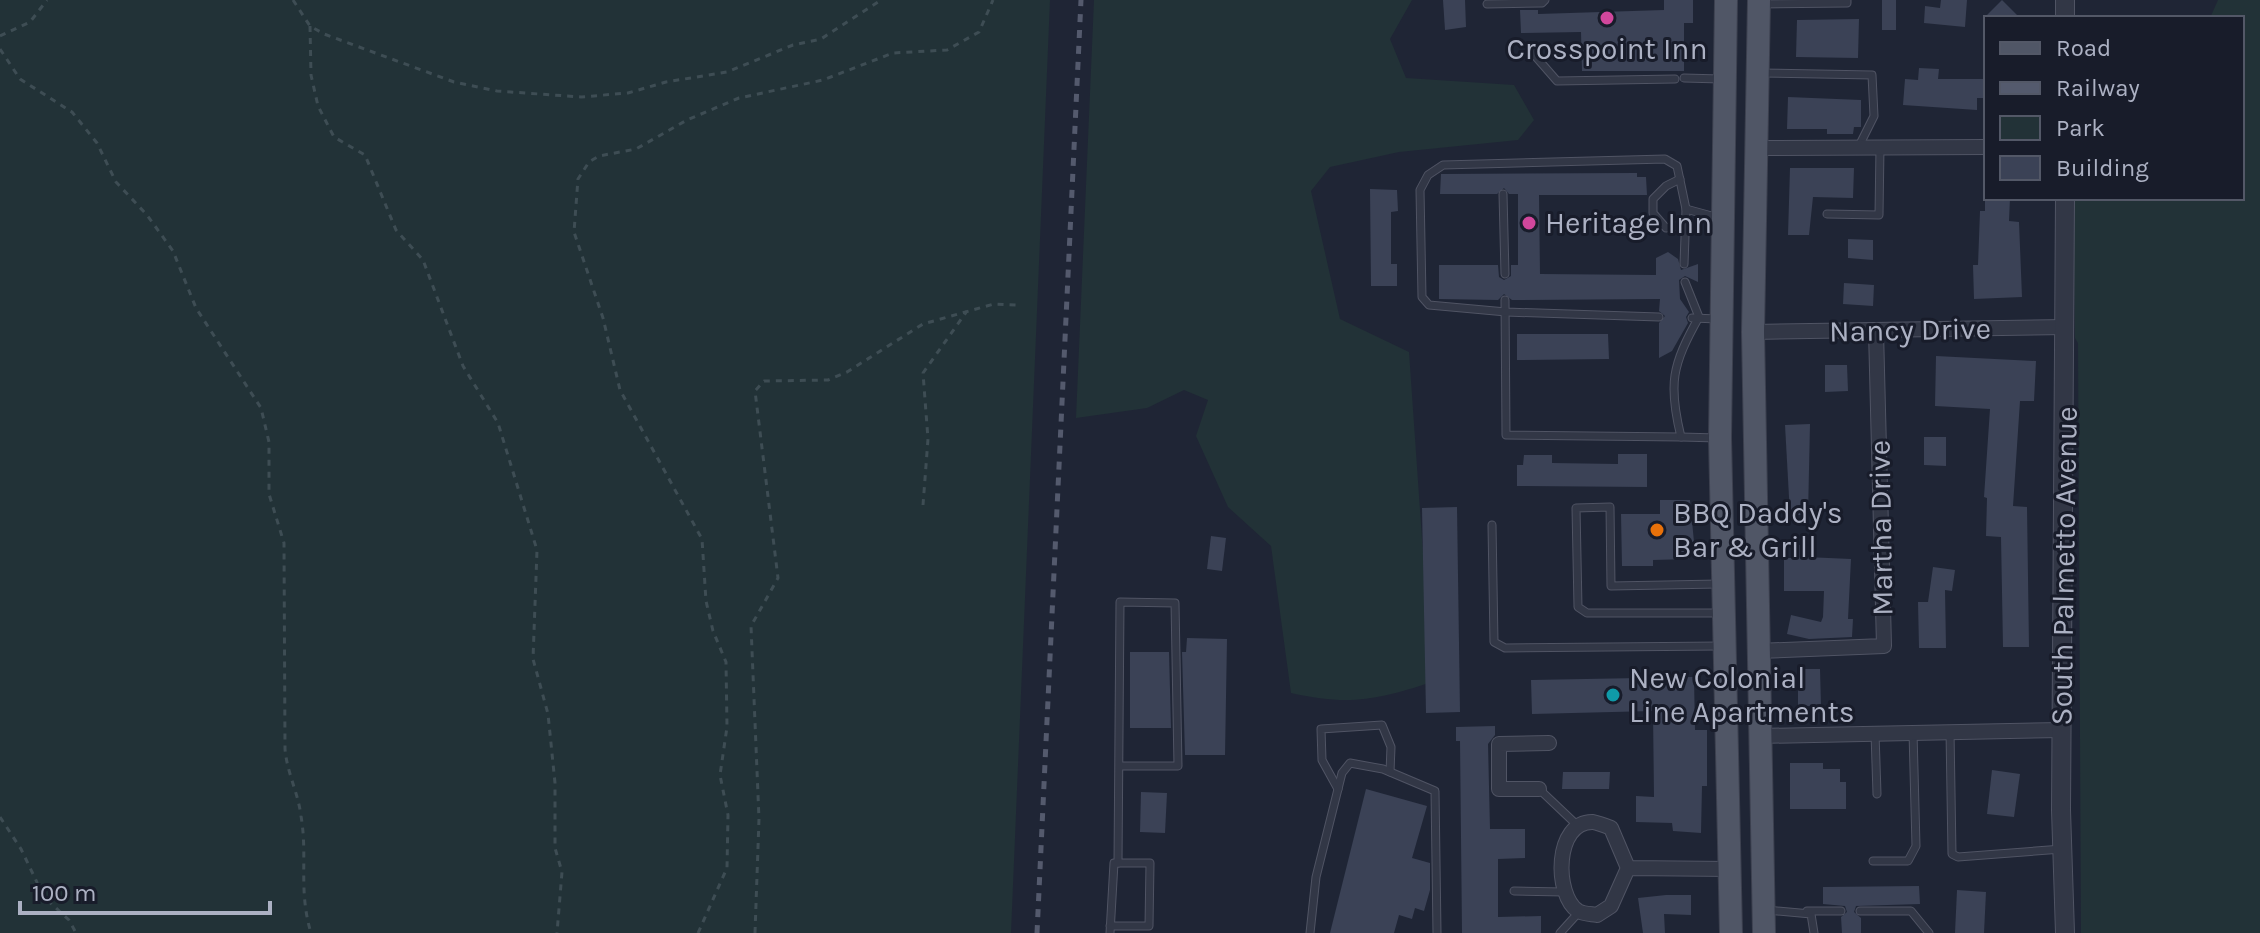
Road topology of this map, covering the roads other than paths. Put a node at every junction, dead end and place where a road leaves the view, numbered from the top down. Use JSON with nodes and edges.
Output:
{"nodes":[{"id":1,"x":1545,"y":0,"type":"edge"},
{"id":2,"x":1726,"y":0,"type":"edge"},
{"id":3,"x":1847,"y":0,"type":"edge"},
{"id":4,"x":1759,"y":2,"type":"edge"},
{"id":5,"x":1487,"y":4,"type":"dead end"},
{"id":6,"x":1530,"y":50,"type":"dead end"},
{"id":7,"x":1757,"y":73,"type":"junction"},
{"id":8,"x":1724,"y":79,"type":"junction"},
{"id":9,"x":1859,"y":147,"type":"junction"},
{"id":10,"x":1880,"y":147,"type":"junction"},
{"id":11,"x":1984,"y":147,"type":"edge"},
{"id":12,"x":1755,"y":148,"type":"junction"},
{"id":13,"x":1502,"y":162,"type":"junction"},
{"id":14,"x":1503,"y":174,"type":"dead end"},
{"id":15,"x":1680,"y":179,"type":"junction"},
{"id":16,"x":1503,"y":194,"type":"dead end"},
{"id":17,"x":2065,"y":200,"type":"edge"},
{"id":18,"x":1686,"y":213,"type":"junction"},
{"id":19,"x":1827,"y":214,"type":"dead end"},
{"id":20,"x":1721,"y":218,"type":"junction"},
{"id":21,"x":1721,"y":246,"type":"junction"},
{"id":22,"x":1684,"y":264,"type":"dead end"},
{"id":23,"x":1505,"y":274,"type":"dead end"},
{"id":24,"x":1685,"y":282,"type":"dead end"},
{"id":25,"x":1505,"y":300,"type":"dead end"},
{"id":26,"x":1506,"y":312,"type":"junction"},
{"id":27,"x":1659,"y":317,"type":"dead end"},
{"id":28,"x":1708,"y":322,"type":"junction"},
{"id":29,"x":2066,"y":327,"type":"junction"},
{"id":30,"x":1876,"y":331,"type":"junction"},
{"id":31,"x":1753,"y":332,"type":"junction"},
{"id":32,"x":1754,"y":390,"type":"junction"},
{"id":33,"x":1681,"y":437,"type":"junction"},
{"id":34,"x":1720,"y":438,"type":"junction"},
{"id":35,"x":1492,"y":525,"type":"dead end"},
{"id":36,"x":1725,"y":584,"type":"junction"},
{"id":37,"x":1726,"y":613,"type":"junction"},
{"id":38,"x":1726,"y":646,"type":"junction"},
{"id":39,"x":1758,"y":651,"type":"junction"},
{"id":40,"x":2062,"y":730,"type":"junction"},
{"id":41,"x":1950,"y":731,"type":"junction"},
{"id":42,"x":1913,"y":732,"type":"junction"},
{"id":43,"x":1875,"y":733,"type":"junction"},
{"id":44,"x":1760,"y":736,"type":"junction"},
{"id":45,"x":1549,"y":743,"type":"dead end"},
{"id":46,"x":1119,"y":766,"type":"junction"},
{"id":47,"x":1390,"y":772,"type":"junction"},
{"id":48,"x":1338,"y":789,"type":"junction"},
{"id":49,"x":1539,"y":789,"type":"joint"},
{"id":50,"x":1877,"y":794,"type":"dead end"},
{"id":51,"x":1578,"y":826,"type":"junction"},
{"id":52,"x":2062,"y":849,"type":"junction"},
{"id":53,"x":1873,"y":861,"type":"dead end"},
{"id":54,"x":1118,"y":863,"type":"junction"},
{"id":55,"x":1628,"y":868,"type":"junction"},
{"id":56,"x":1730,"y":869,"type":"junction"},
{"id":57,"x":1514,"y":891,"type":"dead end"},
{"id":58,"x":1567,"y":892,"type":"junction"},
{"id":59,"x":1763,"y":910,"type":"junction"},
{"id":60,"x":1804,"y":911,"type":"junction"},
{"id":61,"x":1841,"y":911,"type":"dead end"},
{"id":62,"x":1860,"y":911,"type":"dead end"},
{"id":63,"x":1579,"y":912,"type":"junction"},
{"id":64,"x":1110,"y":930,"type":"edge"},
{"id":65,"x":1310,"y":933,"type":"edge"},
{"id":66,"x":1437,"y":933,"type":"edge"},
{"id":67,"x":1560,"y":933,"type":"edge"},
{"id":68,"x":1731,"y":933,"type":"edge"},
{"id":69,"x":1764,"y":933,"type":"edge"},
{"id":70,"x":1814,"y":933,"type":"edge"},
{"id":71,"x":1929,"y":933,"type":"edge"},
{"id":72,"x":2065,"y":933,"type":"edge"}],
"edges":[{"from":1,"to":5,"type":"lane"},
{"from":2,"to":8,"type":"main road"},
{"from":3,"to":4,"type":"lane"},
{"from":4,"to":7,"type":"main road"},
{"from":6,"to":8,"type":"lane"},
{"from":7,"to":9,"type":"lane"},
{"from":7,"to":12,"type":"main road"},
{"from":8,"to":20,"type":"main road"},
{"from":9,"to":10,"type":"street"},
{"from":9,"to":12,"type":"street"},
{"from":10,"to":11,"type":"street"},
{"from":10,"to":19,"type":"lane"},
{"from":12,"to":31,"type":"main road"},
{"from":13,"to":14,"type":"lane"},
{"from":13,"to":15,"type":"lane"},
{"from":13,"to":26,"type":"lane"},
{"from":15,"to":18,"type":"lane"},
{"from":15,"to":18,"type":"lane"},
{"from":16,"to":23,"type":"lane"},
{"from":17,"to":29,"type":"street","name":"South Palmetto Avenue"},
{"from":18,"to":20,"type":"lane"},
{"from":18,"to":22,"type":"lane"},
{"from":20,"to":21,"type":"main road"},
{"from":21,"to":28,"type":"main road"},
{"from":21,"to":31,"type":"main road"},
{"from":24,"to":28,"type":"lane"},
{"from":25,"to":26,"type":"lane"},
{"from":26,"to":27,"type":"lane"},
{"from":26,"to":33,"type":"lane"},
{"from":28,"to":32,"type":"main road"},
{"from":28,"to":33,"type":"lane"},
{"from":28,"to":34,"type":"main road"},
{"from":29,"to":30,"type":"street","name":"Nancy Drive"},
{"from":29,"to":40,"type":"street","name":"South Palmetto Avenue"},
{"from":30,"to":31,"type":"street","name":"Nancy Drive"},
{"from":30,"to":39,"type":"street","name":"Martha Drive"},
{"from":31,"to":32,"type":"main road"},
{"from":32,"to":39,"type":"main road"},
{"from":33,"to":34,"type":"lane"},
{"from":34,"to":36,"type":"main road"},
{"from":35,"to":38,"type":"lane"},
{"from":36,"to":37,"type":"main road"},
{"from":36,"to":37,"type":"lane"},
{"from":37,"to":38,"type":"main road"},
{"from":38,"to":56,"type":"main road"},
{"from":39,"to":44,"type":"main road"},
{"from":40,"to":41,"type":"street"},
{"from":40,"to":52,"type":"street","name":"South Palmetto Avenue"},
{"from":41,"to":42,"type":"street"},
{"from":41,"to":52,"type":"lane"},
{"from":42,"to":43,"type":"street"},
{"from":42,"to":53,"type":"lane"},
{"from":43,"to":44,"type":"street"},
{"from":43,"to":50,"type":"lane"},
{"from":44,"to":59,"type":"main road"},
{"from":45,"to":49,"type":"street"},
{"from":46,"to":46,"type":"lane"},
{"from":46,"to":54,"type":"lane"},
{"from":47,"to":48,"type":"lane"},
{"from":47,"to":48,"type":"lane"},
{"from":47,"to":66,"type":"lane"},
{"from":48,"to":65,"type":"lane"},
{"from":49,"to":51,"type":"lane"},
{"from":51,"to":55,"type":"street"},
{"from":51,"to":58,"type":"street"},
{"from":52,"to":72,"type":"street","name":"South Palmetto Avenue"},
{"from":54,"to":64,"type":"lane"},
{"from":54,"to":64,"type":"lane"},
{"from":55,"to":56,"type":"street"},
{"from":55,"to":63,"type":"street"},
{"from":56,"to":68,"type":"main road"},
{"from":57,"to":58,"type":"lane"},
{"from":58,"to":63,"type":"street"},
{"from":59,"to":60,"type":"lane"},
{"from":59,"to":69,"type":"main road"},
{"from":60,"to":61,"type":"lane"},
{"from":60,"to":70,"type":"lane"},
{"from":62,"to":71,"type":"lane"},
{"from":63,"to":67,"type":"lane"}]}
